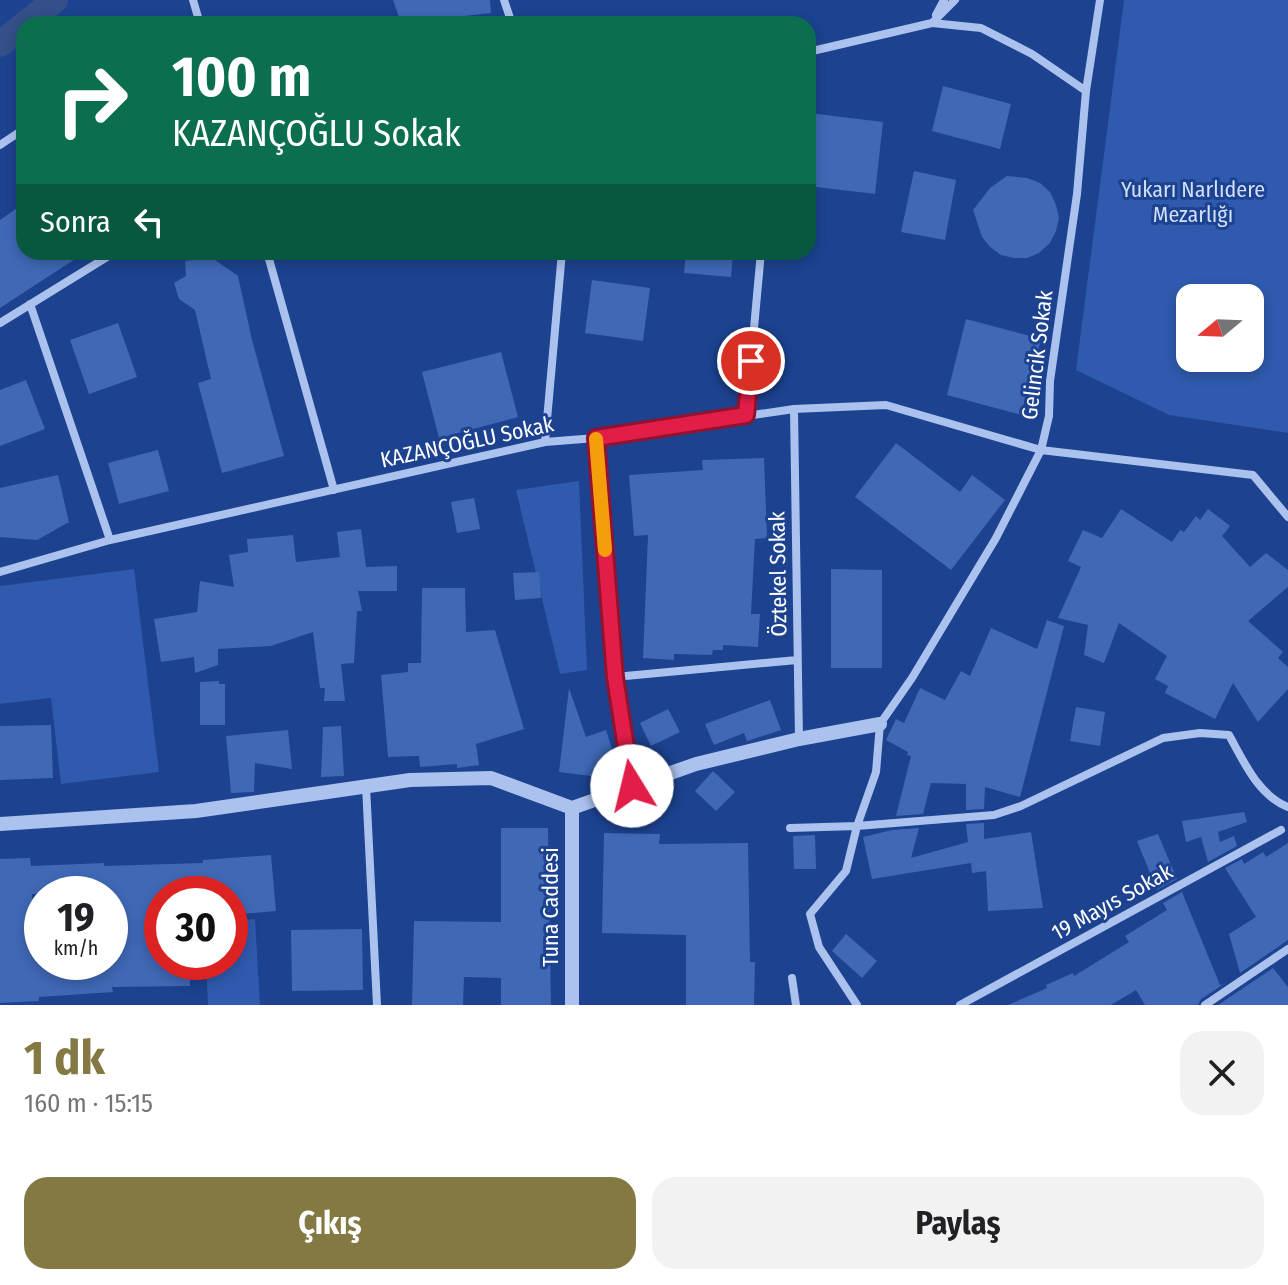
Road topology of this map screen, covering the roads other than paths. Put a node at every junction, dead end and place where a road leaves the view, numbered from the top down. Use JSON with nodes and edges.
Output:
{"nodes":[{"id":1,"x":944,"y":0,"type":"edge"},
{"id":2,"x":955,"y":0,"type":"edge"},
{"id":3,"x":1100,"y":0,"type":"edge"},
{"id":4,"x":932,"y":23,"type":"junction"},
{"id":5,"x":816,"y":50,"type":"edge"},
{"id":6,"x":1086,"y":91,"type":"junction"},
{"id":7,"x":102,"y":260,"type":"edge"},
{"id":8,"x":269,"y":260,"type":"edge"},
{"id":9,"x":561,"y":260,"type":"edge"},
{"id":10,"x":760,"y":260,"type":"edge"},
{"id":11,"x":30,"y":304,"type":"junction"},
{"id":12,"x":0,"y":323,"type":"edge"},
{"id":13,"x":794,"y":409,"type":"junction"},
{"id":14,"x":746,"y":415,"type":"junction"},
{"id":15,"x":596,"y":438,"type":"junction"},
{"id":16,"x":545,"y":442,"type":"junction"},
{"id":17,"x":1041,"y":450,"type":"junction"},
{"id":18,"x":334,"y":490,"type":"junction"},
{"id":19,"x":1288,"y":517,"type":"edge"},
{"id":20,"x":110,"y":540,"type":"junction"},
{"id":21,"x":0,"y":572,"type":"edge"},
{"id":22,"x":797,"y":660,"type":"junction"},
{"id":23,"x":615,"y":677,"type":"junction"},
{"id":24,"x":880,"y":724,"type":"junction"},
{"id":25,"x":799,"y":739,"type":"junction"},
{"id":26,"x":366,"y":786,"type":"junction"},
{"id":27,"x":632,"y":786,"type":"junction"},
{"id":28,"x":1288,"y":807,"type":"edge"},
{"id":29,"x":572,"y":808,"type":"junction"},
{"id":30,"x":0,"y":824,"type":"edge"},
{"id":31,"x":857,"y":826,"type":"junction"},
{"id":32,"x":790,"y":828,"type":"dead end"},
{"id":33,"x":1281,"y":830,"type":"dead end"},
{"id":34,"x":1288,"y":949,"type":"edge"},
{"id":35,"x":792,"y":978,"type":"dead end"},
{"id":36,"x":377,"y":1005,"type":"edge"},
{"id":37,"x":572,"y":1005,"type":"edge"},
{"id":38,"x":796,"y":1005,"type":"edge"},
{"id":39,"x":857,"y":1005,"type":"edge"},
{"id":40,"x":960,"y":1005,"type":"edge"},
{"id":41,"x":1205,"y":1005,"type":"edge"}],
"edges":[{"from":1,"to":4,"type":"street"},
{"from":2,"to":4,"type":"street"},
{"from":3,"to":6,"type":"street","name":"Gelincik Sokak"},
{"from":4,"to":5,"type":"street"},
{"from":4,"to":6,"type":"street"},
{"from":6,"to":17,"type":"street","name":"Gelincik Sokak"},
{"from":7,"to":11,"type":"street"},
{"from":8,"to":18,"type":"street"},
{"from":9,"to":16,"type":"street"},
{"from":10,"to":14,"type":"street"},
{"from":11,"to":12,"type":"street"},
{"from":11,"to":20,"type":"street"},
{"from":13,"to":14,"type":"street","name":"KAZANÇOĞLU Sokak"},
{"from":13,"to":17,"type":"street","name":"KAZANÇOĞLU Sokak"},
{"from":13,"to":22,"type":"street","name":"Öztekel Sokak"},
{"from":14,"to":15,"type":"street","name":"KAZANÇOĞLU Sokak"},
{"from":15,"to":16,"type":"street","name":"KAZANÇOĞLU Sokak"},
{"from":15,"to":23,"type":"street"},
{"from":16,"to":18,"type":"street","name":"KAZANÇOĞLU Sokak"},
{"from":17,"to":19,"type":"street","name":"KAZANÇOĞLU Sokak"},
{"from":17,"to":24,"type":"street","name":"Gelincik Sokak"},
{"from":18,"to":20,"type":"street","name":"KAZANÇOĞLU Sokak"},
{"from":20,"to":21,"type":"street","name":"KAZANÇOĞLU Sokak"},
{"from":22,"to":23,"type":"street"},
{"from":22,"to":25,"type":"street","name":"Öztekel Sokak"},
{"from":23,"to":27,"type":"street"},
{"from":24,"to":25,"type":"street"},
{"from":24,"to":31,"type":"street"},
{"from":25,"to":27,"type":"street"},
{"from":26,"to":29,"type":"street"},
{"from":26,"to":30,"type":"street"},
{"from":26,"to":36,"type":"street"},
{"from":27,"to":29,"type":"street"},
{"from":28,"to":31,"type":"street"},
{"from":29,"to":37,"type":"street","name":"Tuna Caddesi"},
{"from":31,"to":32,"type":"street"},
{"from":31,"to":39,"type":"street"},
{"from":33,"to":40,"type":"street","name":"19 Mayıs Sokak"},
{"from":34,"to":41,"type":"street"},
{"from":35,"to":38,"type":"street"}]}
